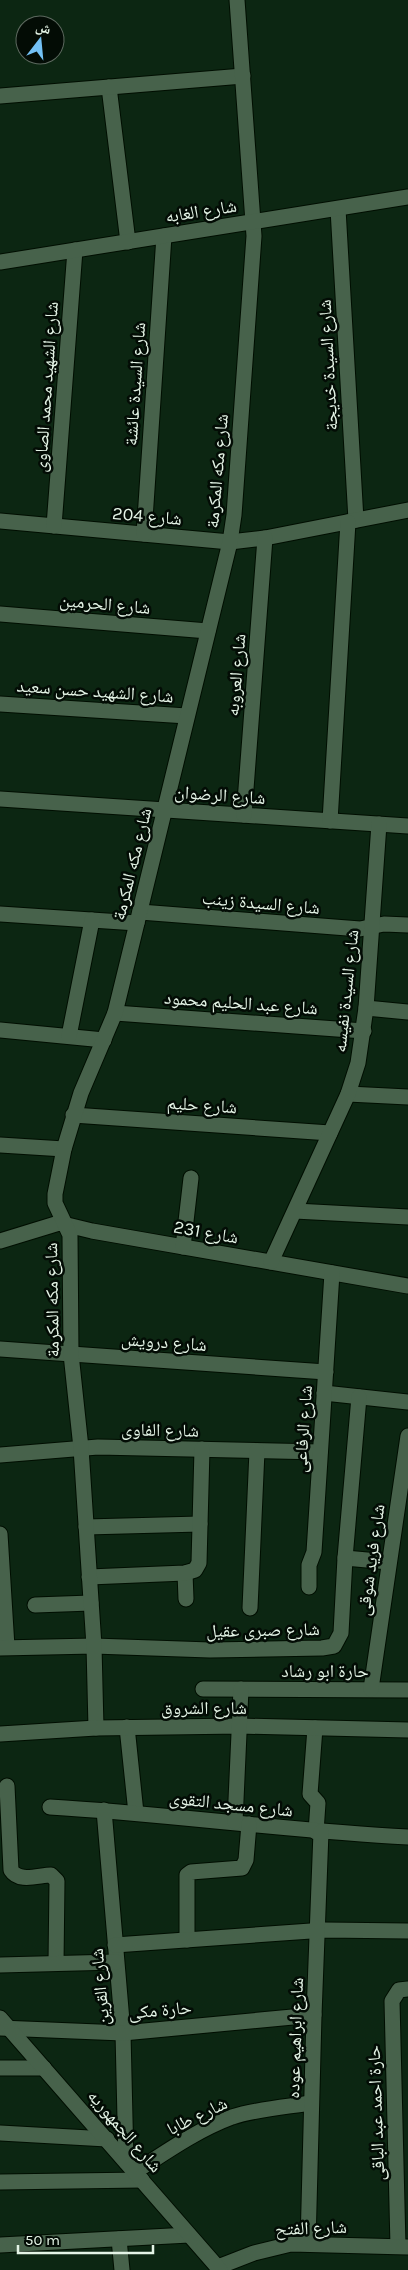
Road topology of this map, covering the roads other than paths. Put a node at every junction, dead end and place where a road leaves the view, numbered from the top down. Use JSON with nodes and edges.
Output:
{"nodes":[{"id":1,"x":237,"y":0,"type":"edge"},
{"id":2,"x":243,"y":76,"type":"junction"},
{"id":3,"x":109,"y":87,"type":"junction"},
{"id":4,"x":0,"y":96,"type":"edge"},
{"id":5,"x":408,"y":198,"type":"edge"},
{"id":6,"x":338,"y":209,"type":"junction"},
{"id":7,"x":254,"y":222,"type":"junction"},
{"id":8,"x":164,"y":236,"type":"junction"},
{"id":9,"x":128,"y":242,"type":"junction"},
{"id":10,"x":75,"y":250,"type":"junction"},
{"id":11,"x":0,"y":262,"type":"edge"},
{"id":12,"x":408,"y":510,"type":"edge"},
{"id":13,"x":0,"y":521,"type":"edge"},
{"id":14,"x":352,"y":521,"type":"junction"},
{"id":15,"x":54,"y":526,"type":"junction"},
{"id":16,"x":144,"y":534,"type":"junction"},
{"id":17,"x":265,"y":538,"type":"junction"},
{"id":18,"x":230,"y":542,"type":"junction"},
{"id":19,"x":0,"y":614,"type":"edge"},
{"id":20,"x":208,"y":631,"type":"junction"},
{"id":21,"x":0,"y":704,"type":"edge"},
{"id":22,"x":187,"y":716,"type":"junction"},
{"id":23,"x":0,"y":799,"type":"edge"},
{"id":24,"x":164,"y":810,"type":"junction"},
{"id":25,"x":244,"y":815,"type":"junction"},
{"id":26,"x":330,"y":821,"type":"junction"},
{"id":27,"x":379,"y":824,"type":"junction"},
{"id":28,"x":408,"y":826,"type":"edge"},
{"id":29,"x":0,"y":914,"type":"edge"},
{"id":30,"x":138,"y":918,"type":"junction"},
{"id":31,"x":92,"y":920,"type":"junction"},
{"id":32,"x":408,"y":926,"type":"edge"},
{"id":33,"x":372,"y":927,"type":"junction"},
{"id":34,"x":366,"y":1008,"type":"junction"},
{"id":35,"x":408,"y":1012,"type":"edge"},
{"id":36,"x":116,"y":1013,"type":"junction"},
{"id":37,"x":0,"y":1030,"type":"edge"},
{"id":38,"x":364,"y":1031,"type":"junction"},
{"id":39,"x":69,"y":1036,"type":"junction"},
{"id":40,"x":104,"y":1040,"type":"junction"},
{"id":41,"x":348,"y":1094,"type":"junction"},
{"id":42,"x":408,"y":1097,"type":"edge"},
{"id":43,"x":73,"y":1115,"type":"junction"},
{"id":44,"x":330,"y":1133,"type":"junction"},
{"id":45,"x":0,"y":1145,"type":"edge"},
{"id":46,"x":64,"y":1149,"type":"junction"},
{"id":47,"x":191,"y":1178,"type":"dead end"},
{"id":48,"x":295,"y":1211,"type":"junction"},
{"id":49,"x":408,"y":1218,"type":"edge"},
{"id":50,"x":66,"y":1224,"type":"junction"},
{"id":51,"x":0,"y":1240,"type":"edge"},
{"id":52,"x":183,"y":1247,"type":"junction"},
{"id":53,"x":271,"y":1262,"type":"junction"},
{"id":54,"x":332,"y":1273,"type":"junction"},
{"id":55,"x":408,"y":1286,"type":"edge"},
{"id":56,"x":0,"y":1349,"type":"edge"},
{"id":57,"x":71,"y":1354,"type":"junction"},
{"id":58,"x":326,"y":1372,"type":"junction"},
{"id":59,"x":324,"y":1393,"type":"junction"},
{"id":60,"x":359,"y":1397,"type":"junction"},
{"id":61,"x":408,"y":1402,"type":"edge"},
{"id":62,"x":408,"y":1436,"type":"edge"},
{"id":63,"x":81,"y":1448,"type":"junction"},
{"id":64,"x":202,"y":1449,"type":"junction"},
{"id":65,"x":257,"y":1450,"type":"junction"},
{"id":66,"x":320,"y":1452,"type":"junction"},
{"id":67,"x":0,"y":1455,"type":"edge"},
{"id":68,"x":200,"y":1524,"type":"junction"},
{"id":69,"x":86,"y":1527,"type":"junction"},
{"id":70,"x":0,"y":1534,"type":"edge"},
{"id":71,"x":345,"y":1558,"type":"junction"},
{"id":72,"x":389,"y":1562,"type":"junction"},
{"id":73,"x":185,"y":1573,"type":"junction"},
{"id":74,"x":89,"y":1577,"type":"junction"},
{"id":75,"x":309,"y":1587,"type":"dead end"},
{"id":76,"x":186,"y":1600,"type":"dead end"},
{"id":77,"x":91,"y":1603,"type":"junction"},
{"id":78,"x":34,"y":1605,"type":"dead end"},
{"id":79,"x":250,"y":1608,"type":"dead end"},
{"id":80,"x":94,"y":1646,"type":"junction"},
{"id":81,"x":4,"y":1648,"type":"edge"},
{"id":82,"x":203,"y":1689,"type":"dead end"},
{"id":83,"x":241,"y":1689,"type":"junction"},
{"id":84,"x":371,"y":1689,"type":"junction"},
{"id":85,"x":408,"y":1690,"type":"edge"},
{"id":86,"x":240,"y":1726,"type":"junction"},
{"id":87,"x":128,"y":1727,"type":"junction"},
{"id":88,"x":96,"y":1728,"type":"junction"},
{"id":89,"x":315,"y":1728,"type":"junction"},
{"id":90,"x":408,"y":1730,"type":"edge"},
{"id":91,"x":0,"y":1734,"type":"edge"},
{"id":92,"x":7,"y":1786,"type":"dead end"},
{"id":93,"x":50,"y":1807,"type":"dead end"},
{"id":94,"x":104,"y":1810,"type":"junction"},
{"id":95,"x":136,"y":1813,"type":"junction"},
{"id":96,"x":242,"y":1823,"type":"junction"},
{"id":97,"x":319,"y":1832,"type":"junction"},
{"id":98,"x":408,"y":1837,"type":"edge"},
{"id":99,"x":317,"y":1931,"type":"junction"},
{"id":100,"x":408,"y":1931,"type":"edge"},
{"id":101,"x":187,"y":1940,"type":"junction"},
{"id":102,"x":115,"y":1945,"type":"junction"},
{"id":103,"x":116,"y":1962,"type":"junction"},
{"id":104,"x":56,"y":1963,"type":"junction"},
{"id":105,"x":0,"y":1965,"type":"edge"},
{"id":106,"x":408,"y":1989,"type":"edge"},
{"id":107,"x":314,"y":2014,"type":"junction"},
{"id":108,"x":3,"y":2024,"type":"edge"},
{"id":109,"x":122,"y":2033,"type":"junction"},
{"id":110,"x":0,"y":2068,"type":"edge"},
{"id":111,"x":44,"y":2068,"type":"junction"},
{"id":112,"x":312,"y":2103,"type":"junction"},
{"id":113,"x":0,"y":2133,"type":"edge"},
{"id":114,"x":106,"y":2139,"type":"junction"},
{"id":115,"x":134,"y":2171,"type":"junction"},
{"id":116,"x":0,"y":2182,"type":"edge"},
{"id":117,"x":189,"y":2234,"type":"junction"},
{"id":118,"x":119,"y":2239,"type":"junction"},
{"id":119,"x":308,"y":2244,"type":"junction"},
{"id":120,"x":0,"y":2245,"type":"edge"},
{"id":121,"x":403,"y":2246,"type":"edge"},
{"id":122,"x":219,"y":2269,"type":"edge"},
{"id":123,"x":122,"y":2270,"type":"edge"}],
"edges":[{"from":1,"to":2,"type":"street","name":"شارع مكه المكرمة"},
{"from":2,"to":3,"type":"street"},
{"from":2,"to":7,"type":"street","name":"شارع مكه المكرمة"},
{"from":3,"to":4,"type":"street"},
{"from":3,"to":9,"type":"street"},
{"from":5,"to":6,"type":"street","name":"شارع الغابه"},
{"from":6,"to":7,"type":"street","name":"شارع الغابه"},
{"from":6,"to":14,"type":"street","name":"شارع السيدة خديجة"},
{"from":7,"to":8,"type":"street","name":"شارع الغابه"},
{"from":7,"to":18,"type":"street","name":"شارع مكه المكرمة"},
{"from":8,"to":9,"type":"street","name":"شارع الغابه"},
{"from":8,"to":16,"type":"street","name":"شارع السيدة عائشة"},
{"from":9,"to":10,"type":"street","name":"شارع الغابه"},
{"from":10,"to":11,"type":"street","name":"شارع الغابه"},
{"from":10,"to":15,"type":"street","name":"شارع الشهيد محمد الصاوى"},
{"from":12,"to":14,"type":"street","name":"شارع 204"},
{"from":13,"to":15,"type":"street","name":"شارع 204"},
{"from":14,"to":17,"type":"street","name":"شارع 204"},
{"from":14,"to":26,"type":"street","name":"شارع السيدة خديجة"},
{"from":15,"to":16,"type":"street","name":"شارع 204"},
{"from":16,"to":18,"type":"street","name":"شارع 204"},
{"from":17,"to":18,"type":"street","name":"شارع 204"},
{"from":17,"to":25,"type":"street","name":"شارع العروبه"},
{"from":18,"to":20,"type":"street","name":"شارع مكه المكرمة"},
{"from":19,"to":20,"type":"street","name":"شارع الحرمين"},
{"from":20,"to":22,"type":"street","name":"شارع مكه المكرمة"},
{"from":21,"to":22,"type":"street","name":"شارع الشهيد حسن سعيد"},
{"from":22,"to":24,"type":"street","name":"شارع مكه المكرمة"},
{"from":23,"to":24,"type":"street","name":"شارع الرضوان"},
{"from":24,"to":25,"type":"street","name":"شارع الرضوان"},
{"from":24,"to":30,"type":"street","name":"شارع مكه المكرمة"},
{"from":25,"to":26,"type":"street","name":"شارع الرضوان"},
{"from":26,"to":27,"type":"street","name":"شارع الرضوان"},
{"from":27,"to":28,"type":"street","name":"شارع الرضوان"},
{"from":27,"to":33,"type":"street","name":"شارع السيدة نفيسه"},
{"from":29,"to":31,"type":"street","name":"شارع السيدة زينب"},
{"from":30,"to":31,"type":"street","name":"شارع السيدة زينب"},
{"from":30,"to":33,"type":"street","name":"شارع السيدة زينب"},
{"from":30,"to":36,"type":"street","name":"شارع مكه المكرمة"},
{"from":31,"to":39,"type":"street"},
{"from":32,"to":33,"type":"street","name":"شارع السيدة زينب"},
{"from":33,"to":34,"type":"street","name":"شارع السيدة نفيسه"},
{"from":34,"to":35,"type":"street"},
{"from":34,"to":38,"type":"street","name":"شارع السيدة نفيسه"},
{"from":36,"to":38,"type":"street","name":"شارع عبد الحليم محمود"},
{"from":36,"to":40,"type":"street","name":"شارع مكه المكرمة"},
{"from":37,"to":39,"type":"street"},
{"from":38,"to":41,"type":"street","name":"شارع السيدة نفيسه"},
{"from":39,"to":40,"type":"street"},
{"from":40,"to":43,"type":"street","name":"شارع مكه المكرمة"},
{"from":41,"to":42,"type":"street"},
{"from":41,"to":44,"type":"street","name":"شارع السيدة نفيسه"},
{"from":43,"to":44,"type":"street","name":"شارع حليم"},
{"from":43,"to":46,"type":"street","name":"شارع مكه المكرمة"},
{"from":44,"to":48,"type":"street","name":"شارع السيدة نفيسه"},
{"from":45,"to":46,"type":"street"},
{"from":46,"to":50,"type":"street","name":"شارع مكه المكرمة"},
{"from":47,"to":52,"type":"street"},
{"from":48,"to":49,"type":"street"},
{"from":48,"to":53,"type":"street","name":"شارع السيدة نفيسه"},
{"from":50,"to":51,"type":"street","name":"شارع 231"},
{"from":50,"to":52,"type":"street","name":"شارع 231"},
{"from":50,"to":57,"type":"street","name":"شارع مكه المكرمة"},
{"from":52,"to":53,"type":"street","name":"شارع 231"},
{"from":53,"to":54,"type":"street","name":"شارع 231"},
{"from":54,"to":55,"type":"street","name":"شارع 231"},
{"from":54,"to":58,"type":"street","name":"شارع الرفاعى"},
{"from":56,"to":57,"type":"street","name":"شارع درويش"},
{"from":57,"to":58,"type":"street","name":"شارع درويش"},
{"from":57,"to":63,"type":"street","name":"شارع مكه المكرمة"},
{"from":58,"to":59,"type":"street","name":"شارع الرفاعى"},
{"from":59,"to":60,"type":"street"},
{"from":59,"to":66,"type":"street","name":"شارع الرفاعى"},
{"from":60,"to":61,"type":"street"},
{"from":60,"to":71,"type":"street","name":"شارع صبرى عقيل"},
{"from":62,"to":72,"type":"street","name":"شارع فريد شوقى"},
{"from":63,"to":64,"type":"street","name":"شارع الفاوى"},
{"from":63,"to":67,"type":"street","name":"شارع الفاوى"},
{"from":63,"to":69,"type":"street","name":"شارع مكه المكرمة"},
{"from":64,"to":65,"type":"street","name":"شارع الفاوى"},
{"from":64,"to":68,"type":"street"},
{"from":65,"to":66,"type":"street","name":"شارع الفاوى"},
{"from":65,"to":79,"type":"street"},
{"from":66,"to":75,"type":"street","name":"شارع الرفاعى"},
{"from":68,"to":69,"type":"street"},
{"from":68,"to":73,"type":"street"},
{"from":69,"to":74,"type":"street","name":"شارع مكه المكرمة"},
{"from":70,"to":81,"type":"street"},
{"from":71,"to":72,"type":"street"},
{"from":71,"to":80,"type":"street","name":"شارع صبرى عقيل"},
{"from":72,"to":84,"type":"street","name":"شارع فريد شوقى"},
{"from":73,"to":74,"type":"street"},
{"from":73,"to":76,"type":"street"},
{"from":74,"to":77,"type":"street","name":"شارع مكه المكرمة"},
{"from":77,"to":78,"type":"street"},
{"from":77,"to":80,"type":"street","name":"شارع مكه المكرمة"},
{"from":80,"to":81,"type":"street","name":"شارع صبرى عقيل"},
{"from":80,"to":88,"type":"street","name":"شارع مكه المكرمة"},
{"from":82,"to":83,"type":"street","name":"حارة ابو رشاد"},
{"from":83,"to":84,"type":"street","name":"حارة ابو رشاد"},
{"from":83,"to":86,"type":"street"},
{"from":84,"to":85,"type":"street","name":"حارة ابو رشاد"},
{"from":86,"to":87,"type":"street","name":"شارع الشروق"},
{"from":86,"to":89,"type":"street","name":"شارع الشروق"},
{"from":86,"to":96,"type":"street"},
{"from":87,"to":88,"type":"street","name":"شارع الشروق"},
{"from":87,"to":95,"type":"street"},
{"from":88,"to":91,"type":"street","name":"شارع الشروق"},
{"from":89,"to":90,"type":"street","name":"شارع الشروق"},
{"from":89,"to":97,"type":"street","name":"شارع ابراهيم عوده"},
{"from":92,"to":104,"type":"street"},
{"from":93,"to":94,"type":"street","name":"شارع مسجد التقوى"},
{"from":94,"to":95,"type":"street","name":"شارع مسجد التقوى"},
{"from":94,"to":102,"type":"street","name":"شارع القرين"},
{"from":95,"to":96,"type":"street","name":"شارع مسجد التقوى"},
{"from":96,"to":97,"type":"street","name":"شارع مسجد التقوى"},
{"from":96,"to":101,"type":"street"},
{"from":97,"to":98,"type":"street","name":"شارع مسجد التقوى"},
{"from":97,"to":99,"type":"street","name":"شارع ابراهيم عوده"},
{"from":99,"to":100,"type":"street"},
{"from":99,"to":101,"type":"street"},
{"from":99,"to":107,"type":"street","name":"شارع ابراهيم عوده"},
{"from":101,"to":102,"type":"street"},
{"from":102,"to":103,"type":"street","name":"شارع القرين"},
{"from":103,"to":104,"type":"street"},
{"from":103,"to":109,"type":"street","name":"شارع القرين"},
{"from":104,"to":105,"type":"street"},
{"from":106,"to":121,"type":"street","name":"حارة احمد عبد الباقى"},
{"from":107,"to":109,"type":"street","name":"حارة مكى"},
{"from":107,"to":112,"type":"street","name":"شارع ابراهيم عوده"},
{"from":108,"to":109,"type":"street","name":"حارة مكى"},
{"from":108,"to":111,"type":"street","name":"شارع الجمهوريه"},
{"from":109,"to":115,"type":"street","name":"شارع القرين"},
{"from":110,"to":111,"type":"street"},
{"from":111,"to":114,"type":"street","name":"شارع الجمهوريه"},
{"from":112,"to":115,"type":"street","name":"شارع طابا"},
{"from":112,"to":119,"type":"street","name":"شارع ابراهيم عوده"},
{"from":113,"to":114,"type":"street"},
{"from":114,"to":115,"type":"street","name":"شارع الجمهوريه"},
{"from":115,"to":116,"type":"street"},
{"from":115,"to":117,"type":"street","name":"شارع الجمهوريه"},
{"from":117,"to":118,"type":"street"},
{"from":117,"to":122,"type":"street","name":"شارع الجمهوريه"},
{"from":118,"to":120,"type":"street"},
{"from":118,"to":123,"type":"street"},
{"from":119,"to":121,"type":"street","name":"شارع الفتح"},
{"from":119,"to":122,"type":"street","name":"شارع الفتح"}]}
